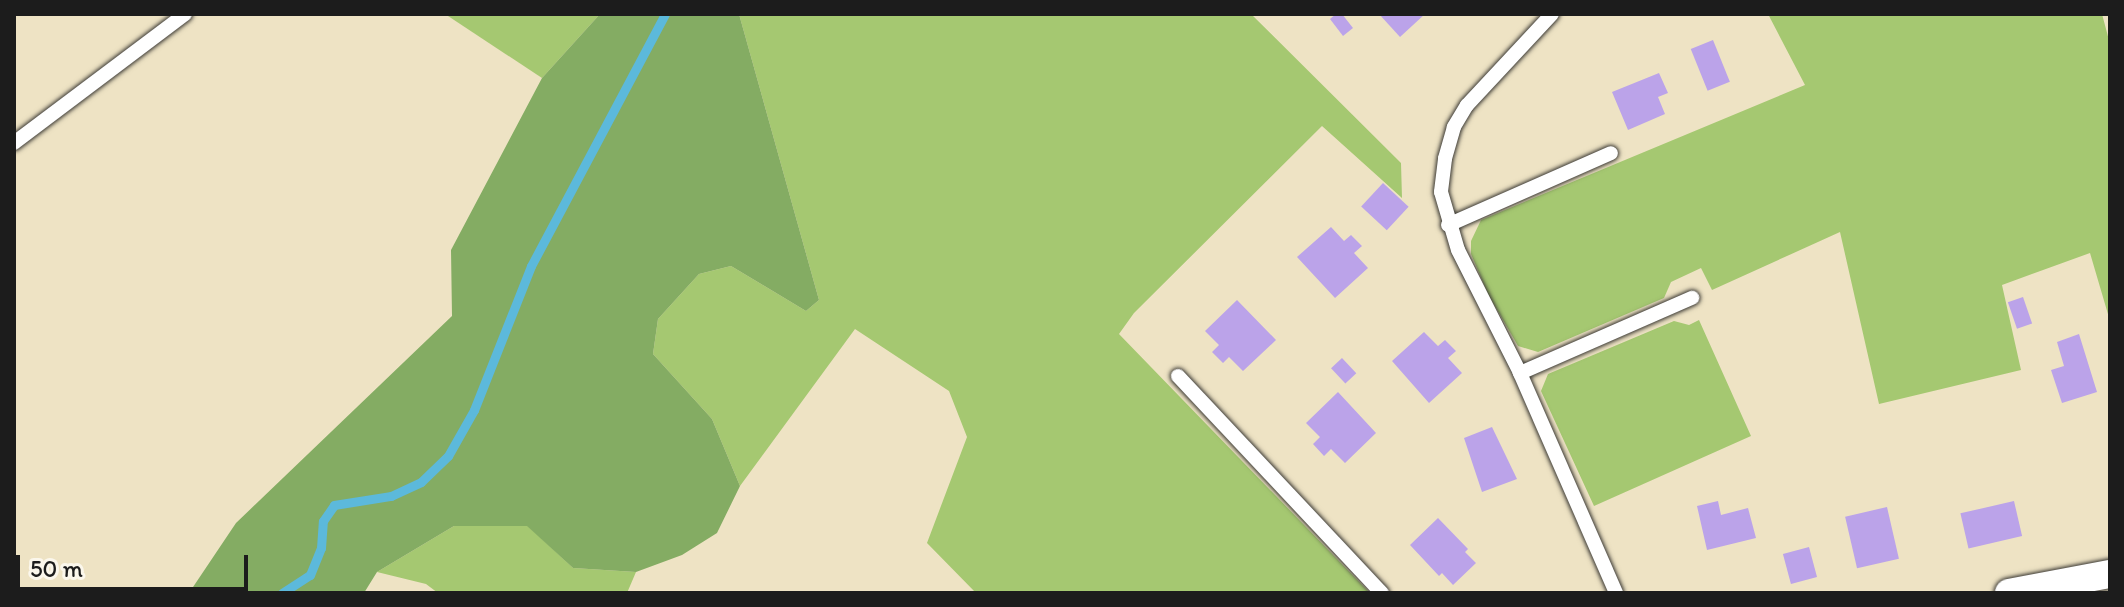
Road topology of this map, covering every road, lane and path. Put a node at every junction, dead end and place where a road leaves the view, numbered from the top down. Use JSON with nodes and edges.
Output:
{"nodes":[{"id":1,"x":185,"y":14,"type":"edge"},
{"id":2,"x":1552,"y":14,"type":"edge"},
{"id":3,"x":14,"y":143,"type":"edge"},
{"id":4,"x":1611,"y":153,"type":"dead end"},
{"id":5,"x":1448,"y":225,"type":"junction"},
{"id":6,"x":1692,"y":298,"type":"dead end"},
{"id":7,"x":1520,"y":373,"type":"junction"},
{"id":8,"x":1178,"y":376,"type":"dead end"},
{"id":9,"x":2110,"y":574,"type":"edge"},
{"id":10,"x":1382,"y":593,"type":"edge"},
{"id":11,"x":1616,"y":593,"type":"edge"},
{"id":12,"x":2009,"y":593,"type":"edge"}],
"edges":[{"from":1,"to":3,"type":"lane"},
{"from":2,"to":5,"type":"lane"},
{"from":4,"to":5,"type":"lane"},
{"from":5,"to":7,"type":"lane"},
{"from":6,"to":7,"type":"lane"},
{"from":7,"to":11,"type":"lane"},
{"from":8,"to":10,"type":"lane"},
{"from":9,"to":12,"type":"street"}]}
